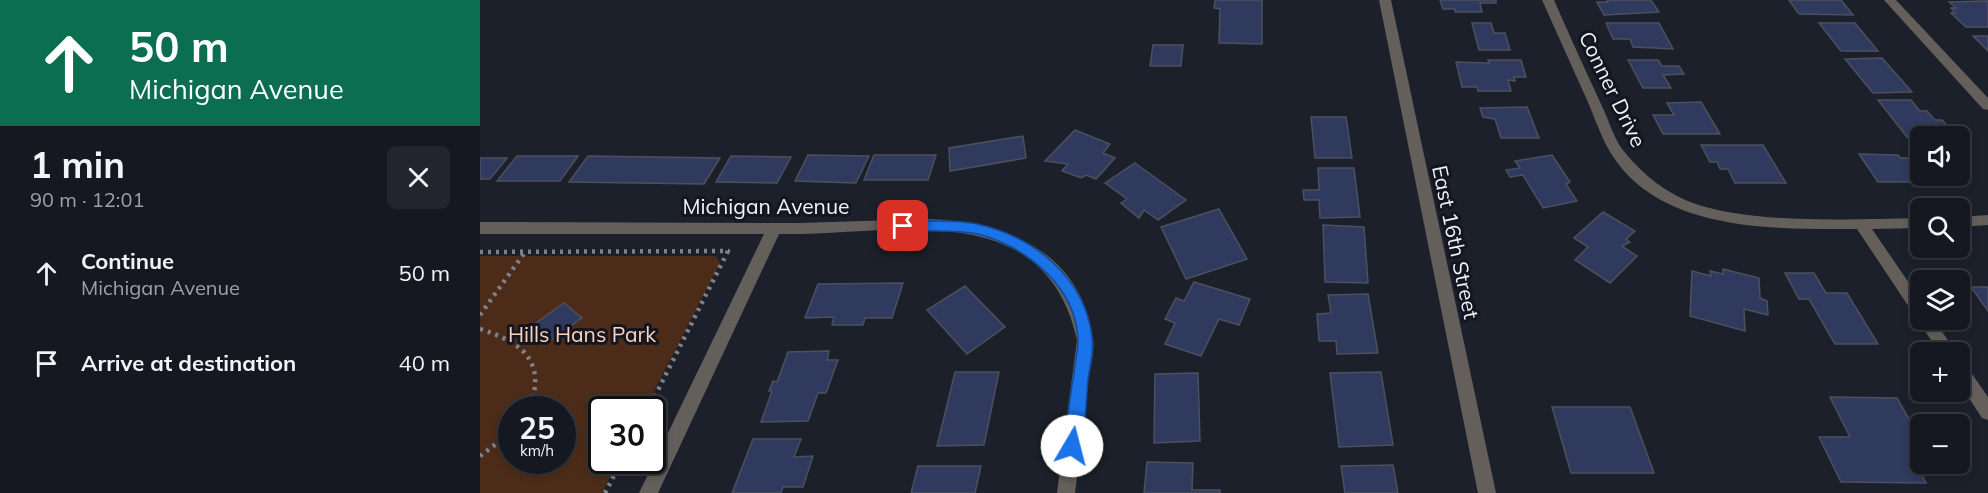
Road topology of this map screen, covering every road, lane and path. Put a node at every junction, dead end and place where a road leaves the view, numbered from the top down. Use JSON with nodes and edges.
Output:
{"nodes":[{"id":1,"x":1385,"y":0,"type":"edge"},
{"id":2,"x":1548,"y":0,"type":"edge"},
{"id":3,"x":1890,"y":0,"type":"edge"},
{"id":4,"x":1988,"y":106,"type":"edge"},
{"id":5,"x":1988,"y":220,"type":"edge"},
{"id":6,"x":1970,"y":221,"type":"edge"},
{"id":7,"x":1910,"y":223,"type":"edge"},
{"id":8,"x":1861,"y":224,"type":"junction"},
{"id":9,"x":480,"y":228,"type":"edge"},
{"id":10,"x":774,"y":229,"type":"junction"},
{"id":11,"x":480,"y":252,"type":"edge"},
{"id":12,"x":525,"y":252,"type":"junction"},
{"id":13,"x":1910,"y":297,"type":"edge"},
{"id":14,"x":480,"y":315,"type":"edge"},
{"id":15,"x":480,"y":329,"type":"edge"},
{"id":16,"x":1970,"y":385,"type":"edge"},
{"id":17,"x":536,"y":396,"type":"edge"},
{"id":18,"x":655,"y":396,"type":"edge"},
{"id":19,"x":1988,"y":412,"type":"edge"},
{"id":20,"x":498,"y":442,"type":"edge"},
{"id":21,"x":480,"y":456,"type":"edge"},
{"id":22,"x":615,"y":474,"type":"edge"},
{"id":23,"x":605,"y":493,"type":"edge"},
{"id":24,"x":648,"y":493,"type":"edge"},
{"id":25,"x":1066,"y":493,"type":"edge"},
{"id":26,"x":1487,"y":493,"type":"edge"}],
"edges":[{"from":1,"to":26,"type":"street","name":"East 16th Street"},
{"from":2,"to":8,"type":"street","name":"Conner Drive"},
{"from":3,"to":4,"type":"street"},
{"from":5,"to":6,"type":"street"},
{"from":7,"to":8,"type":"street","name":"Conner Drive"},
{"from":8,"to":13,"type":"street"},
{"from":9,"to":10,"type":"street","name":"Michigan Avenue"},
{"from":10,"to":24,"type":"street"},
{"from":10,"to":25,"type":"street","name":"Michigan Avenue"},
{"from":11,"to":12,"type":"path"},
{"from":12,"to":14,"type":"path"},
{"from":12,"to":18,"type":"path"},
{"from":15,"to":17,"type":"path"},
{"from":16,"to":19,"type":"street"},
{"from":20,"to":21,"type":"path"},
{"from":22,"to":23,"type":"path"}]}
